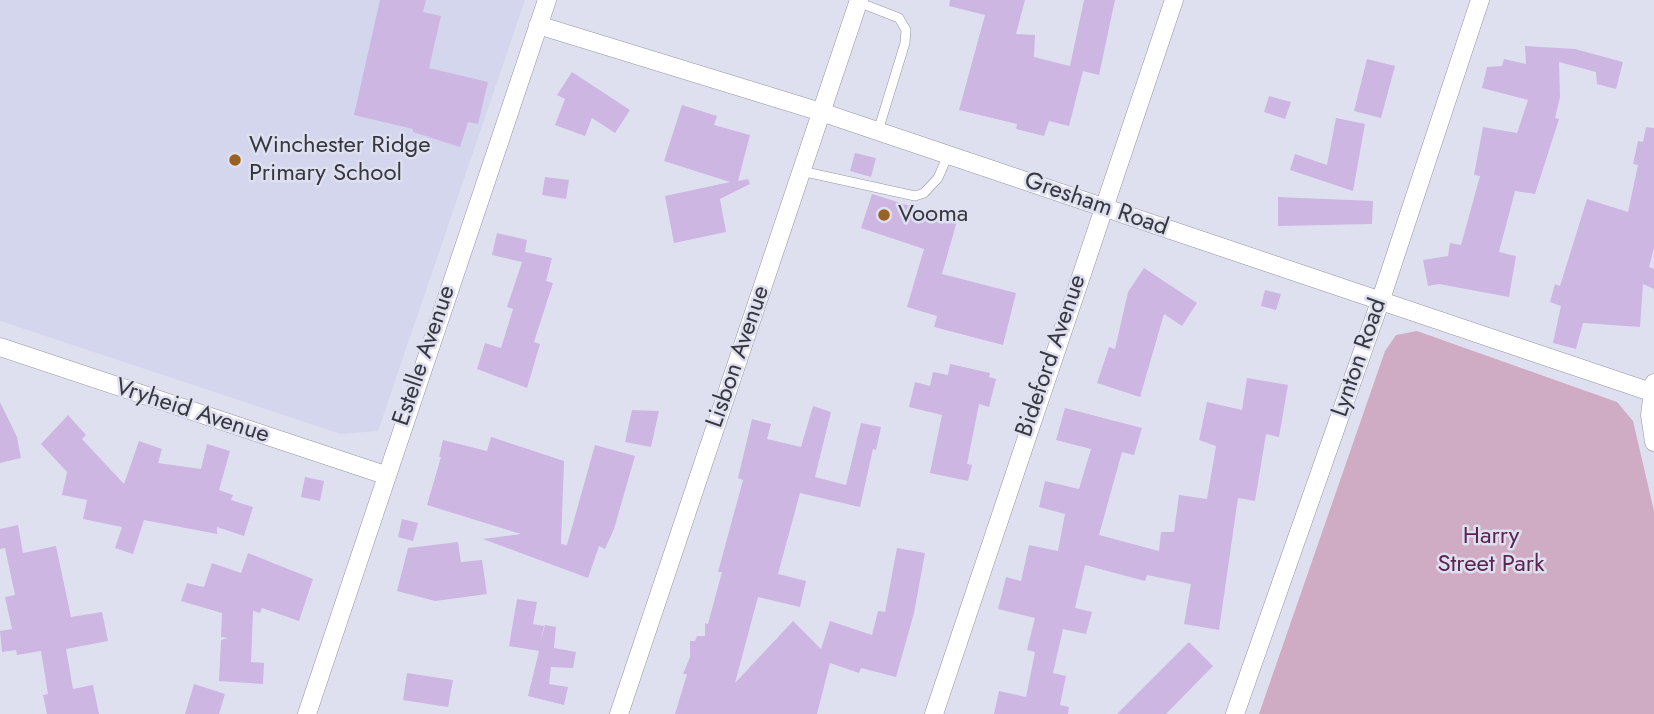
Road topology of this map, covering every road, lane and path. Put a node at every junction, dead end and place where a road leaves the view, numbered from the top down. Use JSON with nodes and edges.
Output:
{"nodes":[{"id":1,"x":547,"y":0,"type":"edge"},
{"id":2,"x":1174,"y":0,"type":"edge"},
{"id":3,"x":1480,"y":0,"type":"edge"},
{"id":4,"x":859,"y":1,"type":"edge"},
{"id":5,"x":538,"y":25,"type":"junction"},
{"id":6,"x":821,"y":111,"type":"junction"},
{"id":7,"x":878,"y":131,"type":"junction"},
{"id":8,"x":948,"y":155,"type":"junction"},
{"id":9,"x":801,"y":171,"type":"junction"},
{"id":10,"x":1102,"y":207,"type":"junction"},
{"id":11,"x":1380,"y":302,"type":"junction"},
{"id":12,"x":0,"y":347,"type":"edge"},
{"id":13,"x":1652,"y":388,"type":"edge"},
{"id":14,"x":1654,"y":442,"type":"edge"},
{"id":15,"x":385,"y":475,"type":"junction"},
{"id":16,"x":307,"y":714,"type":"edge"},
{"id":17,"x":619,"y":714,"type":"edge"},
{"id":18,"x":934,"y":714,"type":"edge"},
{"id":19,"x":1235,"y":714,"type":"edge"}],
"edges":[{"from":1,"to":5,"type":"street","name":"Estelle Avenue"},
{"from":2,"to":10,"type":"street","name":"Bideford Avenue"},
{"from":3,"to":11,"type":"street","name":"Lynton Road"},
{"from":4,"to":6,"type":"street","name":"Lisbon Avenue"},
{"from":4,"to":7,"type":"lane"},
{"from":5,"to":6,"type":"street","name":"Gresham Road"},
{"from":5,"to":15,"type":"street","name":"Estelle Avenue"},
{"from":6,"to":7,"type":"street","name":"Gresham Road"},
{"from":6,"to":9,"type":"street","name":"Lisbon Avenue"},
{"from":7,"to":8,"type":"street","name":"Gresham Road"},
{"from":8,"to":9,"type":"lane"},
{"from":8,"to":10,"type":"street","name":"Gresham Road"},
{"from":9,"to":17,"type":"street","name":"Lisbon Avenue"},
{"from":10,"to":11,"type":"street","name":"Gresham Road"},
{"from":10,"to":18,"type":"street","name":"Bideford Avenue"},
{"from":11,"to":13,"type":"street","name":"Gresham Road"},
{"from":11,"to":19,"type":"street","name":"Lynton Road"},
{"from":12,"to":15,"type":"street","name":"Vryheid Avenue"},
{"from":13,"to":14,"type":"street"},
{"from":15,"to":16,"type":"street","name":"Estelle Avenue"}]}
